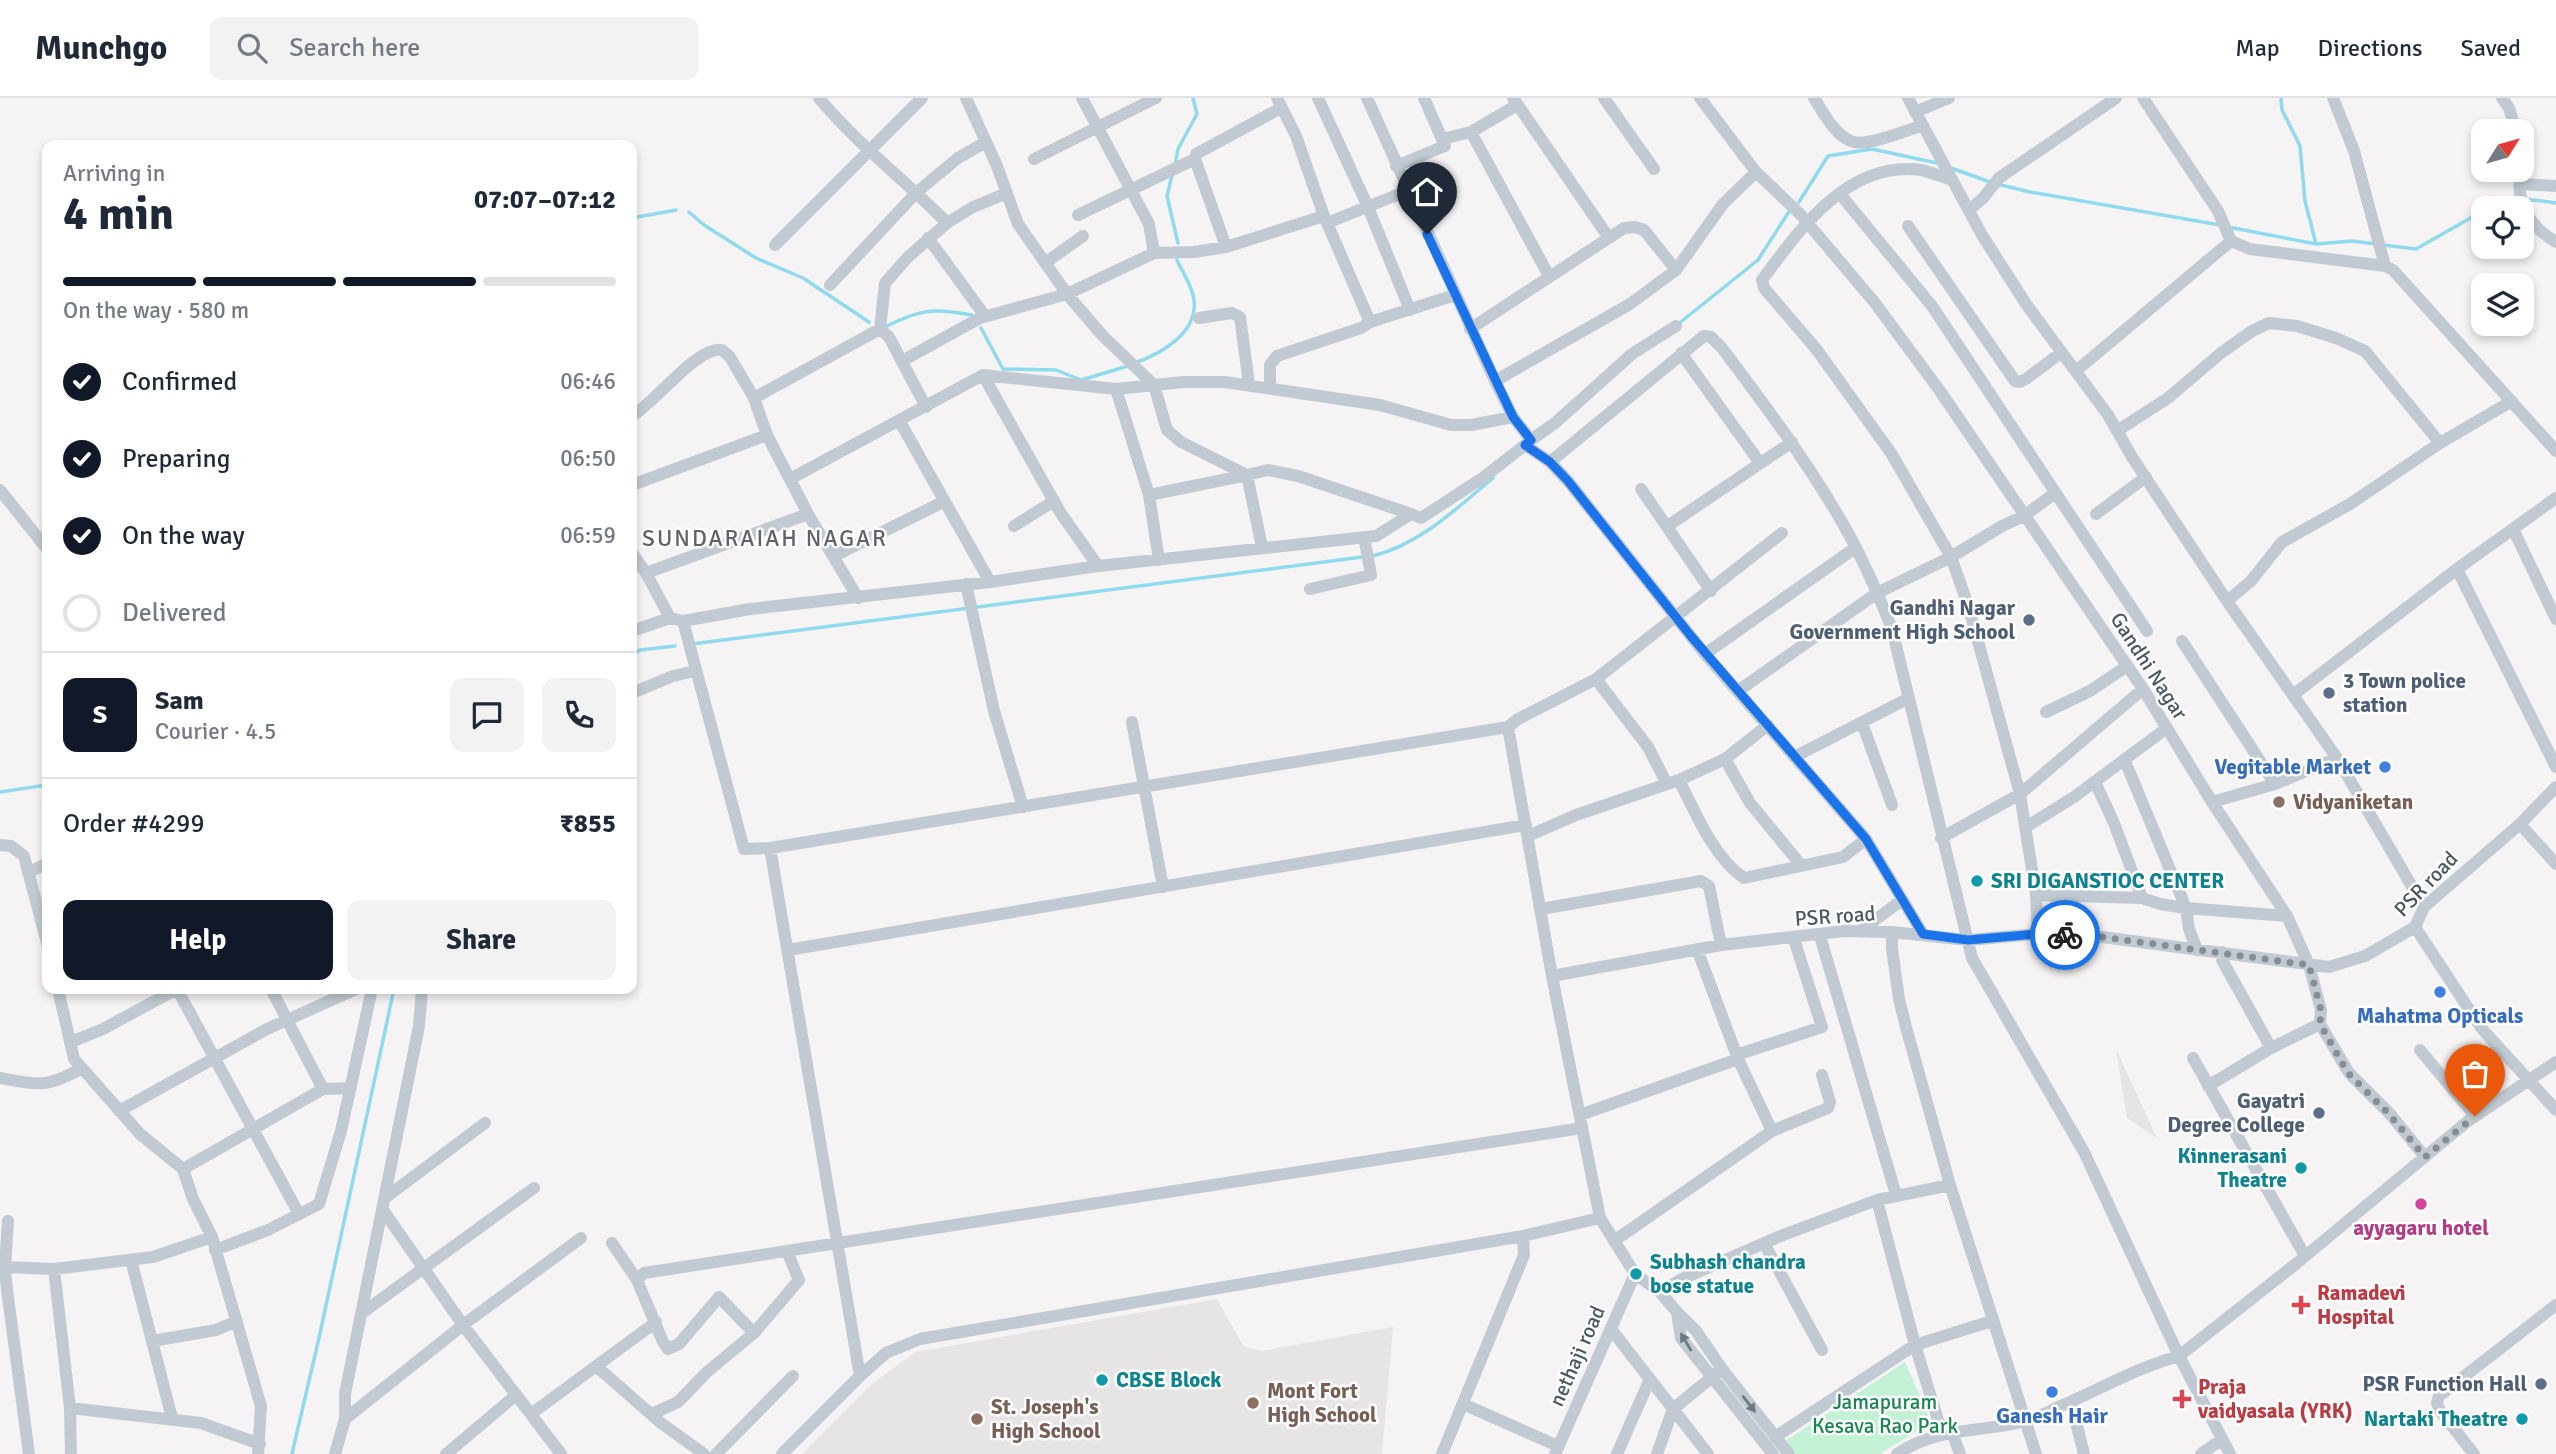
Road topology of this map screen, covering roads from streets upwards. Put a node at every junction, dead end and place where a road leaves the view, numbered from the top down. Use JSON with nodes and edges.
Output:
{"nodes":[{"id":1,"x":819,"y":98,"type":"edge"},
{"id":2,"x":922,"y":98,"type":"edge"},
{"id":3,"x":966,"y":98,"type":"edge"},
{"id":4,"x":1082,"y":98,"type":"edge"},
{"id":5,"x":1156,"y":98,"type":"edge"},
{"id":6,"x":1318,"y":98,"type":"edge"},
{"id":7,"x":1367,"y":98,"type":"edge"},
{"id":8,"x":1424,"y":98,"type":"edge"},
{"id":9,"x":1604,"y":98,"type":"edge"},
{"id":10,"x":1700,"y":98,"type":"edge"},
{"id":11,"x":1814,"y":98,"type":"edge"},
{"id":12,"x":1908,"y":98,"type":"edge"},
{"id":13,"x":1949,"y":98,"type":"edge"},
{"id":14,"x":2116,"y":98,"type":"edge"},
{"id":15,"x":2143,"y":98,"type":"edge"},
{"id":16,"x":2333,"y":98,"type":"edge"},
{"id":17,"x":2502,"y":98,"type":"edge"},
{"id":18,"x":1515,"y":102,"type":"edge"},
{"id":19,"x":1279,"y":103,"type":"edge"},
{"id":20,"x":1915,"y":112,"type":"junction"},
{"id":21,"x":2512,"y":119,"type":"edge"},
{"id":22,"x":1923,"y":125,"type":"junction"},
{"id":23,"x":1097,"y":128,"type":"junction"},
{"id":24,"x":1471,"y":132,"type":"junction"},
{"id":25,"x":1442,"y":139,"type":"junction"},
{"id":26,"x":986,"y":142,"type":"junction"},
{"id":27,"x":871,"y":152,"type":"junction"},
{"id":28,"x":1034,"y":159,"type":"dead end"},
{"id":29,"x":1195,"y":159,"type":"junction"},
{"id":30,"x":1396,"y":166,"type":"junction"},
{"id":31,"x":1654,"y":169,"type":"dead end"},
{"id":32,"x":1756,"y":172,"type":"junction"},
{"id":33,"x":1950,"y":177,"type":"junction"},
{"id":34,"x":2521,"y":182,"type":"edge"},
{"id":35,"x":2556,"y":186,"type":"edge"},
{"id":36,"x":1131,"y":191,"type":"junction"},
{"id":37,"x":1408,"y":191,"type":"junction"},
{"id":38,"x":917,"y":192,"type":"junction"},
{"id":39,"x":1007,"y":192,"type":"junction"},
{"id":40,"x":2521,"y":192,"type":"junction"},
{"id":41,"x":1840,"y":194,"type":"junction"},
{"id":42,"x":1368,"y":207,"type":"junction"},
{"id":43,"x":1969,"y":210,"type":"junction"},
{"id":44,"x":1078,"y":215,"type":"dead end"},
{"id":45,"x":1803,"y":218,"type":"junction"},
{"id":46,"x":1325,"y":220,"type":"junction"},
{"id":47,"x":947,"y":223,"type":"junction"},
{"id":48,"x":1908,"y":226,"type":"dead end"},
{"id":49,"x":1083,"y":236,"type":"dead end"},
{"id":50,"x":2228,"y":236,"type":"junction"},
{"id":51,"x":928,"y":238,"type":"junction"},
{"id":52,"x":1609,"y":238,"type":"junction"},
{"id":53,"x":2556,"y":242,"type":"edge"},
{"id":54,"x":775,"y":245,"type":"dead end"},
{"id":55,"x":1226,"y":247,"type":"junction"},
{"id":56,"x":1154,"y":253,"type":"junction"},
{"id":57,"x":1045,"y":263,"type":"junction"},
{"id":58,"x":2385,"y":266,"type":"junction"},
{"id":59,"x":1676,"y":270,"type":"junction"},
{"id":60,"x":1549,"y":276,"type":"junction"},
{"id":61,"x":830,"y":285,"type":"dead end"},
{"id":62,"x":1067,"y":294,"type":"junction"},
{"id":63,"x":1455,"y":295,"type":"junction"},
{"id":64,"x":1410,"y":310,"type":"junction"},
{"id":65,"x":985,"y":316,"type":"junction"},
{"id":66,"x":1199,"y":318,"type":"dead end"},
{"id":67,"x":1370,"y":322,"type":"junction"},
{"id":68,"x":1676,"y":326,"type":"dead end"},
{"id":69,"x":880,"y":329,"type":"junction"},
{"id":70,"x":1470,"y":329,"type":"junction"},
{"id":71,"x":2062,"y":352,"type":"junction"},
{"id":72,"x":1681,"y":353,"type":"junction"},
{"id":73,"x":902,"y":361,"type":"junction"},
{"id":74,"x":2076,"y":371,"type":"junction"},
{"id":75,"x":983,"y":375,"type":"junction"},
{"id":76,"x":1495,"y":381,"type":"junction"},
{"id":77,"x":1249,"y":384,"type":"junction"},
{"id":78,"x":1154,"y":385,"type":"junction"},
{"id":79,"x":1270,"y":388,"type":"junction"},
{"id":80,"x":1116,"y":389,"type":"junction"},
{"id":81,"x":754,"y":398,"type":"junction"},
{"id":82,"x":2512,"y":401,"type":"junction"},
{"id":83,"x":926,"y":407,"type":"junction"},
{"id":84,"x":637,"y":412,"type":"edge"},
{"id":85,"x":1513,"y":417,"type":"junction"},
{"id":86,"x":899,"y":420,"type":"junction"},
{"id":87,"x":2117,"y":431,"type":"junction"},
{"id":88,"x":767,"y":436,"type":"junction"},
{"id":89,"x":1792,"y":442,"type":"junction"},
{"id":90,"x":2440,"y":443,"type":"junction"},
{"id":91,"x":1530,"y":446,"type":"junction"},
{"id":92,"x":2556,"y":451,"type":"edge"},
{"id":93,"x":1550,"y":462,"type":"junction"},
{"id":94,"x":1760,"y":463,"type":"junction"},
{"id":95,"x":1247,"y":475,"type":"junction"},
{"id":96,"x":2146,"y":477,"type":"junction"},
{"id":97,"x":790,"y":479,"type":"junction"},
{"id":98,"x":637,"y":483,"type":"edge"},
{"id":99,"x":1642,"y":488,"type":"dead end"},
{"id":100,"x":0,"y":490,"type":"edge"},
{"id":101,"x":2055,"y":493,"type":"junction"},
{"id":102,"x":1149,"y":495,"type":"junction"},
{"id":103,"x":2556,"y":498,"type":"edge"},
{"id":104,"x":1054,"y":501,"type":"junction"},
{"id":105,"x":943,"y":502,"type":"junction"},
{"id":106,"x":808,"y":514,"type":"junction"},
{"id":107,"x":1411,"y":514,"type":"junction"},
{"id":108,"x":2096,"y":514,"type":"dead end"},
{"id":109,"x":2024,"y":516,"type":"junction"},
{"id":110,"x":1669,"y":525,"type":"junction"},
{"id":111,"x":1014,"y":526,"type":"dead end"},
{"id":112,"x":2513,"y":529,"type":"junction"},
{"id":113,"x":1782,"y":533,"type":"dead end"},
{"id":114,"x":1364,"y":537,"type":"junction"},
{"id":115,"x":42,"y":543,"type":"edge"},
{"id":116,"x":1262,"y":547,"type":"junction"},
{"id":117,"x":1855,"y":548,"type":"junction"},
{"id":118,"x":834,"y":556,"type":"junction"},
{"id":119,"x":1951,"y":557,"type":"junction"},
{"id":120,"x":637,"y":560,"type":"edge"},
{"id":121,"x":1159,"y":560,"type":"junction"},
{"id":122,"x":1098,"y":566,"type":"junction"},
{"id":123,"x":2457,"y":569,"type":"junction"},
{"id":124,"x":646,"y":573,"type":"junction"},
{"id":125,"x":990,"y":582,"type":"junction"},
{"id":126,"x":966,"y":584,"type":"junction"},
{"id":127,"x":1310,"y":589,"type":"dead end"},
{"id":128,"x":1711,"y":591,"type":"junction"},
{"id":129,"x":1877,"y":593,"type":"junction"},
{"id":130,"x":858,"y":598,"type":"junction"},
{"id":131,"x":2227,"y":601,"type":"junction"},
{"id":132,"x":1674,"y":616,"type":"junction"},
{"id":133,"x":2556,"y":619,"type":"edge"},
{"id":134,"x":679,"y":624,"type":"junction"},
{"id":135,"x":637,"y":630,"type":"edge"},
{"id":136,"x":2147,"y":631,"type":"dead end"},
{"id":137,"x":2182,"y":641,"type":"dead end"},
{"id":138,"x":1705,"y":654,"type":"junction"},
{"id":139,"x":2127,"y":666,"type":"junction"},
{"id":140,"x":695,"y":671,"type":"junction"},
{"id":141,"x":1596,"y":679,"type":"junction"},
{"id":142,"x":2143,"y":688,"type":"junction"},
{"id":143,"x":637,"y":691,"type":"edge"},
{"id":144,"x":1738,"y":691,"type":"junction"},
{"id":145,"x":2293,"y":695,"type":"junction"},
{"id":146,"x":1909,"y":698,"type":"junction"},
{"id":147,"x":2046,"y":712,"type":"dead end"},
{"id":148,"x":1132,"y":722,"type":"dead end"},
{"id":149,"x":1862,"y":723,"type":"junction"},
{"id":150,"x":1768,"y":725,"type":"junction"},
{"id":151,"x":1508,"y":727,"type":"junction"},
{"id":152,"x":2167,"y":728,"type":"junction"},
{"id":153,"x":1794,"y":757,"type":"junction"},
{"id":154,"x":2337,"y":758,"type":"junction"},
{"id":155,"x":1726,"y":759,"type":"junction"},
{"id":156,"x":2125,"y":761,"type":"junction"},
{"id":157,"x":2556,"y":767,"type":"edge"},
{"id":158,"x":1673,"y":782,"type":"junction"},
{"id":159,"x":2095,"y":782,"type":"junction"},
{"id":160,"x":2275,"y":784,"type":"junction"},
{"id":161,"x":1145,"y":786,"type":"junction"},
{"id":162,"x":2556,"y":787,"type":"edge"},
{"id":163,"x":2020,"y":794,"type":"junction"},
{"id":164,"x":2212,"y":802,"type":"junction"},
{"id":165,"x":1892,"y":805,"type":"dead end"},
{"id":166,"x":1023,"y":807,"type":"junction"},
{"id":167,"x":2520,"y":824,"type":"junction"},
{"id":168,"x":2026,"y":827,"type":"junction"},
{"id":169,"x":1527,"y":831,"type":"junction"},
{"id":170,"x":1941,"y":838,"type":"junction"},
{"id":171,"x":1866,"y":839,"type":"junction"},
{"id":172,"x":0,"y":845,"type":"edge"},
{"id":173,"x":769,"y":848,"type":"junction"},
{"id":174,"x":2556,"y":864,"type":"edge"},
{"id":175,"x":1801,"y":865,"type":"junction"},
{"id":176,"x":42,"y":866,"type":"edge"},
{"id":177,"x":28,"y":873,"type":"junction"},
{"id":178,"x":1163,"y":887,"type":"junction"},
{"id":179,"x":2036,"y":895,"type":"junction"},
{"id":180,"x":2142,"y":898,"type":"junction"},
{"id":181,"x":1902,"y":901,"type":"junction"},
{"id":182,"x":2424,"y":907,"type":"junction"},
{"id":183,"x":2186,"y":908,"type":"junction"},
{"id":184,"x":1541,"y":909,"type":"junction"},
{"id":185,"x":2287,"y":916,"type":"junction"},
{"id":186,"x":42,"y":925,"type":"edge"},
{"id":187,"x":2415,"y":927,"type":"junction"},
{"id":188,"x":1860,"y":932,"type":"junction"},
{"id":189,"x":1892,"y":932,"type":"junction"},
{"id":190,"x":1923,"y":934,"type":"junction"},
{"id":191,"x":2038,"y":934,"type":"junction"},
{"id":192,"x":1820,"y":936,"type":"junction"},
{"id":193,"x":1794,"y":939,"type":"junction"},
{"id":194,"x":1968,"y":940,"type":"junction"},
{"id":195,"x":1721,"y":945,"type":"junction"},
{"id":196,"x":1697,"y":949,"type":"junction"},
{"id":197,"x":788,"y":950,"type":"junction"},
{"id":198,"x":2197,"y":950,"type":"junction"},
{"id":199,"x":2222,"y":952,"type":"junction"},
{"id":200,"x":2309,"y":965,"type":"junction"},
{"id":201,"x":1552,"y":976,"type":"junction"},
{"id":202,"x":59,"y":994,"type":"edge"},
{"id":203,"x":168,"y":994,"type":"edge"},
{"id":204,"x":180,"y":994,"type":"edge"},
{"id":205,"x":274,"y":994,"type":"edge"},
{"id":206,"x":345,"y":994,"type":"edge"},
{"id":207,"x":371,"y":994,"type":"edge"},
{"id":208,"x":422,"y":994,"type":"edge"},
{"id":209,"x":288,"y":1020,"type":"junction"},
{"id":210,"x":2320,"y":1024,"type":"junction"},
{"id":211,"x":71,"y":1042,"type":"junction"},
{"id":212,"x":2271,"y":1048,"type":"junction"},
{"id":213,"x":2420,"y":1050,"type":"dead end"},
{"id":214,"x":1737,"y":1057,"type":"junction"},
{"id":215,"x":214,"y":1058,"type":"junction"},
{"id":216,"x":2193,"y":1058,"type":"dead end"},
{"id":217,"x":2556,"y":1062,"type":"edge"},
{"id":218,"x":82,"y":1068,"type":"junction"},
{"id":219,"x":1822,"y":1075,"type":"dead end"},
{"id":220,"x":0,"y":1078,"type":"edge"},
{"id":221,"x":2527,"y":1079,"type":"junction"},
{"id":222,"x":2208,"y":1086,"type":"junction"},
{"id":223,"x":351,"y":1088,"type":"junction"},
{"id":224,"x":323,"y":1089,"type":"junction"},
{"id":225,"x":2556,"y":1110,"type":"edge"},
{"id":226,"x":119,"y":1111,"type":"junction"},
{"id":227,"x":2475,"y":1116,"type":"junction"},
{"id":228,"x":1581,"y":1121,"type":"junction"},
{"id":229,"x":485,"y":1123,"type":"dead end"},
{"id":230,"x":253,"y":1129,"type":"junction"},
{"id":231,"x":1772,"y":1131,"type":"junction"},
{"id":232,"x":2425,"y":1157,"type":"junction"},
{"id":233,"x":183,"y":1169,"type":"junction"},
{"id":234,"x":1950,"y":1185,"type":"junction"},
{"id":235,"x":534,"y":1188,"type":"dead end"},
{"id":236,"x":1896,"y":1195,"type":"junction"},
{"id":237,"x":1877,"y":1200,"type":"junction"},
{"id":238,"x":384,"y":1204,"type":"junction"},
{"id":239,"x":299,"y":1214,"type":"junction"},
{"id":240,"x":1600,"y":1218,"type":"junction"},
{"id":241,"x":8,"y":1221,"type":"dead end"},
{"id":242,"x":1523,"y":1236,"type":"junction"},
{"id":243,"x":581,"y":1238,"type":"dead end"},
{"id":244,"x":1614,"y":1241,"type":"junction"},
{"id":245,"x":214,"y":1243,"type":"junction"},
{"id":246,"x":612,"y":1243,"type":"dead end"},
{"id":247,"x":1764,"y":1243,"type":"junction"},
{"id":248,"x":838,"y":1244,"type":"junction"},
{"id":249,"x":787,"y":1251,"type":"junction"},
{"id":250,"x":2305,"y":1256,"type":"junction"},
{"id":251,"x":131,"y":1260,"type":"junction"},
{"id":252,"x":5,"y":1267,"type":"junction"},
{"id":253,"x":423,"y":1268,"type":"junction"},
{"id":254,"x":54,"y":1269,"type":"junction"},
{"id":255,"x":1635,"y":1275,"type":"junction"},
{"id":256,"x":637,"y":1280,"type":"junction"},
{"id":257,"x":1660,"y":1292,"type":"junction"},
{"id":258,"x":2556,"y":1305,"type":"edge"},
{"id":259,"x":362,"y":1313,"type":"junction"},
{"id":260,"x":237,"y":1321,"type":"junction"},
{"id":261,"x":1992,"y":1321,"type":"junction"},
{"id":262,"x":656,"y":1322,"type":"junction"},
{"id":263,"x":463,"y":1325,"type":"junction"},
{"id":264,"x":1611,"y":1329,"type":"junction"},
{"id":265,"x":754,"y":1332,"type":"junction"},
{"id":266,"x":152,"y":1341,"type":"junction"},
{"id":267,"x":1915,"y":1345,"type":"junction"},
{"id":268,"x":1822,"y":1350,"type":"dead end"},
{"id":269,"x":2179,"y":1356,"type":"junction"},
{"id":270,"x":596,"y":1366,"type":"junction"},
{"id":271,"x":1717,"y":1373,"type":"junction"},
{"id":272,"x":793,"y":1376,"type":"dead end"},
{"id":273,"x":860,"y":1376,"type":"junction"},
{"id":274,"x":1650,"y":1379,"type":"junction"},
{"id":275,"x":516,"y":1395,"type":"junction"},
{"id":276,"x":2071,"y":1402,"type":"junction"},
{"id":277,"x":1463,"y":1404,"type":"junction"},
{"id":278,"x":70,"y":1408,"type":"junction"},
{"id":279,"x":1673,"y":1409,"type":"junction"},
{"id":280,"x":530,"y":1413,"type":"junction"},
{"id":281,"x":652,"y":1414,"type":"junction"},
{"id":282,"x":172,"y":1418,"type":"junction"},
{"id":283,"x":345,"y":1419,"type":"junction"},
{"id":284,"x":2027,"y":1421,"type":"junction"},
{"id":285,"x":1947,"y":1432,"type":"junction"},
{"id":286,"x":1775,"y":1437,"type":"junction"},
{"id":287,"x":2221,"y":1440,"type":"junction"},
{"id":288,"x":259,"y":1449,"type":"edge"},
{"id":289,"x":1557,"y":1450,"type":"edge"},
{"id":290,"x":1781,"y":1453,"type":"edge"},
{"id":291,"x":29,"y":1454,"type":"edge"},
{"id":292,"x":71,"y":1454,"type":"edge"},
{"id":293,"x":335,"y":1454,"type":"edge"},
{"id":294,"x":446,"y":1454,"type":"edge"},
{"id":295,"x":561,"y":1454,"type":"edge"},
{"id":296,"x":704,"y":1454,"type":"edge"},
{"id":297,"x":716,"y":1454,"type":"edge"},
{"id":298,"x":782,"y":1454,"type":"edge"},
{"id":299,"x":1442,"y":1454,"type":"edge"},
{"id":300,"x":1617,"y":1454,"type":"edge"},
{"id":301,"x":1657,"y":1454,"type":"edge"},
{"id":302,"x":1708,"y":1454,"type":"edge"},
{"id":303,"x":1897,"y":1454,"type":"edge"},
{"id":304,"x":1960,"y":1454,"type":"edge"},
{"id":305,"x":2036,"y":1454,"type":"edge"},
{"id":306,"x":2084,"y":1454,"type":"edge"},
{"id":307,"x":2201,"y":1454,"type":"edge"},
{"id":308,"x":2230,"y":1454,"type":"edge"},
{"id":309,"x":2474,"y":1454,"type":"edge"}],
"edges":[{"from":1,"to":27,"type":"street"},
{"from":2,"to":27,"type":"street"},
{"from":3,"to":26,"type":"street"},
{"from":4,"to":23,"type":"street"},
{"from":5,"to":23,"type":"street"},
{"from":6,"to":42,"type":"street"},
{"from":7,"to":30,"type":"street"},
{"from":8,"to":25,"type":"street"},
{"from":9,"to":31,"type":"street"},
{"from":10,"to":32,"type":"street","name":"Gandhi Nagar"},
{"from":11,"to":22,"type":"street"},
{"from":12,"to":20,"type":"street"},
{"from":13,"to":20,"type":"street"},
{"from":14,"to":43,"type":"street"},
{"from":15,"to":50,"type":"street"},
{"from":16,"to":58,"type":"street"},
{"from":17,"to":21,"type":"street"},
{"from":18,"to":24,"type":"street"},
{"from":18,"to":52,"type":"street"},
{"from":19,"to":29,"type":"street"},
{"from":19,"to":46,"type":"street"},
{"from":20,"to":22,"type":"street"},
{"from":22,"to":33,"type":"street"},
{"from":23,"to":28,"type":"street"},
{"from":23,"to":36,"type":"street"},
{"from":24,"to":25,"type":"street"},
{"from":24,"to":60,"type":"street"},
{"from":25,"to":30,"type":"street"},
{"from":26,"to":38,"type":"street"},
{"from":26,"to":39,"type":"street"},
{"from":27,"to":38,"type":"street"},
{"from":27,"to":54,"type":"street"},
{"from":29,"to":36,"type":"street"},
{"from":29,"to":55,"type":"street"},
{"from":30,"to":37,"type":"street"},
{"from":32,"to":45,"type":"street","name":"Gandhi Nagar"},
{"from":32,"to":59,"type":"street"},
{"from":33,"to":41,"type":"street"},
{"from":33,"to":43,"type":"street"},
{"from":34,"to":40,"type":"street"},
{"from":35,"to":40,"type":"street"},
{"from":36,"to":44,"type":"street"},
{"from":36,"to":56,"type":"street"},
{"from":37,"to":42,"type":"street"},
{"from":37,"to":63,"type":"street"},
{"from":38,"to":47,"type":"street"},
{"from":38,"to":61,"type":"street"},
{"from":39,"to":47,"type":"street"},
{"from":39,"to":57,"type":"street"},
{"from":40,"to":53,"type":"street"},
{"from":41,"to":45,"type":"street"},
{"from":41,"to":101,"type":"street"},
{"from":42,"to":46,"type":"street"},
{"from":42,"to":64,"type":"street"},
{"from":43,"to":71,"type":"street"},
{"from":45,"to":109,"type":"street","name":"Gandhi Nagar"},
{"from":45,"to":119,"type":"street"},
{"from":46,"to":55,"type":"street"},
{"from":46,"to":67,"type":"street"},
{"from":47,"to":51,"type":"street"},
{"from":48,"to":71,"type":"street"},
{"from":49,"to":57,"type":"street"},
{"from":50,"to":58,"type":"street"},
{"from":50,"to":74,"type":"street"},
{"from":51,"to":65,"type":"street"},
{"from":51,"to":69,"type":"street"},
{"from":52,"to":59,"type":"street"},
{"from":52,"to":60,"type":"street"},
{"from":55,"to":56,"type":"street"},
{"from":56,"to":62,"type":"street"},
{"from":57,"to":62,"type":"street"},
{"from":58,"to":82,"type":"street"},
{"from":59,"to":76,"type":"street"},
{"from":60,"to":70,"type":"street"},
{"from":62,"to":65,"type":"street"},
{"from":62,"to":78,"type":"street"},
{"from":63,"to":64,"type":"street"},
{"from":63,"to":70,"type":"street"},
{"from":64,"to":67,"type":"street"},
{"from":65,"to":73,"type":"street"},
{"from":66,"to":77,"type":"street"},
{"from":67,"to":79,"type":"street"},
{"from":68,"to":91,"type":"street"},
{"from":69,"to":73,"type":"street"},
{"from":69,"to":81,"type":"street"},
{"from":70,"to":76,"type":"street"},
{"from":71,"to":74,"type":"street"},
{"from":72,"to":89,"type":"street"},
{"from":72,"to":93,"type":"street"},
{"from":72,"to":94,"type":"street"},
{"from":73,"to":83,"type":"street"},
{"from":74,"to":87,"type":"street"},
{"from":75,"to":80,"type":"street"},
{"from":75,"to":83,"type":"street"},
{"from":75,"to":104,"type":"street"},
{"from":76,"to":85,"type":"street"},
{"from":77,"to":78,"type":"street"},
{"from":77,"to":79,"type":"street"},
{"from":78,"to":80,"type":"street"},
{"from":78,"to":95,"type":"street"},
{"from":79,"to":85,"type":"street"},
{"from":80,"to":102,"type":"street"},
{"from":81,"to":84,"type":"street"},
{"from":81,"to":88,"type":"street"},
{"from":82,"to":90,"type":"street"},
{"from":82,"to":92,"type":"street"},
{"from":83,"to":86,"type":"street"},
{"from":85,"to":91,"type":"street"},
{"from":86,"to":97,"type":"street"},
{"from":86,"to":105,"type":"street"},
{"from":87,"to":90,"type":"street"},
{"from":87,"to":96,"type":"street"},
{"from":88,"to":97,"type":"street"},
{"from":88,"to":98,"type":"street"},
{"from":89,"to":94,"type":"street"},
{"from":89,"to":117,"type":"street"},
{"from":90,"to":131,"type":"street"},
{"from":91,"to":93,"type":"street"},
{"from":91,"to":107,"type":"street"},
{"from":93,"to":132,"type":"street"},
{"from":94,"to":110,"type":"street"},
{"from":95,"to":102,"type":"street"},
{"from":95,"to":107,"type":"street"},
{"from":95,"to":116,"type":"street"},
{"from":96,"to":108,"type":"street"},
{"from":96,"to":131,"type":"street"},
{"from":97,"to":106,"type":"street"},
{"from":99,"to":110,"type":"street"},
{"from":100,"to":115,"type":"street"},
{"from":101,"to":109,"type":"street"},
{"from":101,"to":136,"type":"street"},
{"from":102,"to":121,"type":"street"},
{"from":103,"to":112,"type":"street"},
{"from":104,"to":111,"type":"street"},
{"from":104,"to":122,"type":"street"},
{"from":105,"to":118,"type":"street"},
{"from":105,"to":125,"type":"street"},
{"from":106,"to":118,"type":"street"},
{"from":106,"to":124,"type":"street"},
{"from":107,"to":114,"type":"street"},
{"from":109,"to":119,"type":"street"},
{"from":109,"to":139,"type":"street","name":"Gandhi Nagar"},
{"from":110,"to":128,"type":"street"},
{"from":112,"to":123,"type":"street"},
{"from":112,"to":133,"type":"street"},
{"from":113,"to":128,"type":"street"},
{"from":114,"to":116,"type":"street"},
{"from":114,"to":127,"type":"street"},
{"from":116,"to":121,"type":"street"},
{"from":117,"to":129,"type":"street"},
{"from":117,"to":138,"type":"street"},
{"from":118,"to":130,"type":"street"},
{"from":119,"to":129,"type":"street"},
{"from":119,"to":163,"type":"street"},
{"from":120,"to":124,"type":"street"},
{"from":121,"to":122,"type":"street"},
{"from":122,"to":125,"type":"street"},
{"from":123,"to":145,"type":"street"},
{"from":123,"to":157,"type":"street"},
{"from":124,"to":134,"type":"street"},
{"from":125,"to":126,"type":"street"},
{"from":126,"to":130,"type":"street"},
{"from":126,"to":166,"type":"street"},
{"from":128,"to":132,"type":"street"},
{"from":129,"to":144,"type":"street"},
{"from":129,"to":146,"type":"street"},
{"from":130,"to":134,"type":"street"},
{"from":131,"to":145,"type":"street"},
{"from":132,"to":138,"type":"street"},
{"from":132,"to":141,"type":"street"},
{"from":134,"to":135,"type":"street"},
{"from":134,"to":140,"type":"street"},
{"from":137,"to":160,"type":"street"},
{"from":138,"to":144,"type":"street"},
{"from":139,"to":142,"type":"street","name":"Gandhi Nagar"},
{"from":139,"to":147,"type":"street"},
{"from":140,"to":143,"type":"street"},
{"from":140,"to":173,"type":"street"},
{"from":141,"to":151,"type":"street"},
{"from":141,"to":158,"type":"street"},
{"from":142,"to":152,"type":"street","name":"Gandhi Nagar"},
{"from":142,"to":163,"type":"street"},
{"from":144,"to":150,"type":"street"},
{"from":145,"to":154,"type":"street"},
{"from":146,"to":149,"type":"street"},
{"from":146,"to":170,"type":"street"},
{"from":148,"to":161,"type":"street"},
{"from":149,"to":153,"type":"street"},
{"from":149,"to":165,"type":"street"},
{"from":150,"to":153,"type":"street"},
{"from":150,"to":155,"type":"street"},
{"from":151,"to":161,"type":"street"},
{"from":151,"to":169,"type":"street"},
{"from":152,"to":156,"type":"street"},
{"from":152,"to":164,"type":"street","name":"Gandhi Nagar"},
{"from":153,"to":171,"type":"street"},
{"from":154,"to":160,"type":"street"},
{"from":154,"to":182,"type":"street"},
{"from":155,"to":158,"type":"street"},
{"from":155,"to":175,"type":"street"},
{"from":156,"to":159,"type":"street"},
{"from":156,"to":183,"type":"street"},
{"from":158,"to":169,"type":"street"},
{"from":158,"to":175,"type":"street"},
{"from":159,"to":168,"type":"street"},
{"from":159,"to":180,"type":"street"},
{"from":160,"to":164,"type":"street"},
{"from":161,"to":166,"type":"street"},
{"from":161,"to":178,"type":"street"},
{"from":162,"to":167,"type":"street","name":"PSR road"},
{"from":163,"to":168,"type":"street"},
{"from":163,"to":170,"type":"street"},
{"from":164,"to":185,"type":"street","name":"Gandhi Nagar"},
{"from":166,"to":173,"type":"street"},
{"from":167,"to":174,"type":"street"},
{"from":167,"to":182,"type":"street","name":"PSR road"},
{"from":168,"to":179,"type":"street"},
{"from":169,"to":178,"type":"street"},
{"from":169,"to":184,"type":"street"},
{"from":170,"to":194,"type":"street"},
{"from":171,"to":175,"type":"street"},
{"from":171,"to":181,"type":"street"},
{"from":172,"to":177,"type":"street"},
{"from":173,"to":197,"type":"street"},
{"from":176,"to":177,"type":"street"},
{"from":177,"to":186,"type":"street"},
{"from":178,"to":197,"type":"street"},
{"from":179,"to":180,"type":"street"},
{"from":179,"to":191,"type":"street"},
{"from":180,"to":183,"type":"street"},
{"from":181,"to":188,"type":"street"},
{"from":181,"to":190,"type":"street"},
{"from":182,"to":187,"type":"street","name":"PSR road"},
{"from":183,"to":185,"type":"street"},
{"from":183,"to":198,"type":"street"},
{"from":184,"to":195,"type":"street"},
{"from":184,"to":201,"type":"street"},
{"from":185,"to":200,"type":"street","name":"Gandhi Nagar"},
{"from":187,"to":200,"type":"street","name":"PSR road"},
{"from":187,"to":221,"type":"street"},
{"from":188,"to":189,"type":"street","name":"PSR road"},
{"from":188,"to":192,"type":"street","name":"PSR road"},
{"from":189,"to":190,"type":"street","name":"PSR road"},
{"from":189,"to":234,"type":"street"},
{"from":190,"to":194,"type":"street","name":"PSR road"},
{"from":191,"to":194,"type":"street","name":"PSR road"},
{"from":191,"to":198,"type":"street","name":"PSR road"},
{"from":192,"to":193,"type":"street","name":"PSR road"},
{"from":192,"to":236,"type":"street"},
{"from":193,"to":195,"type":"street","name":"PSR road"},
{"from":193,"to":214,"type":"street"},
{"from":194,"to":269,"type":"street"},
{"from":195,"to":196,"type":"street","name":"PSR road"},
{"from":196,"to":201,"type":"street","name":"PSR road"},
{"from":196,"to":214,"type":"street"},
{"from":197,"to":248,"type":"street"},
{"from":198,"to":199,"type":"street","name":"PSR road"},
{"from":199,"to":200,"type":"street","name":"PSR road"},
{"from":199,"to":212,"type":"street"},
{"from":200,"to":210,"type":"street","name":"Gandhi Nagar"},
{"from":201,"to":228,"type":"street"},
{"from":202,"to":211,"type":"street"},
{"from":203,"to":211,"type":"street"},
{"from":204,"to":215,"type":"street"},
{"from":205,"to":209,"type":"street"},
{"from":206,"to":209,"type":"street"},
{"from":207,"to":223,"type":"street"},
{"from":208,"to":238,"type":"street"},
{"from":209,"to":215,"type":"street"},
{"from":209,"to":224,"type":"street"},
{"from":210,"to":212,"type":"street"},
{"from":210,"to":232,"type":"street","name":"Gandhi Nagar"},
{"from":211,"to":218,"type":"street"},
{"from":212,"to":222,"type":"street"},
{"from":213,"to":227,"type":"street"},
{"from":214,"to":228,"type":"street"},
{"from":214,"to":231,"type":"street"},
{"from":215,"to":226,"type":"street"},
{"from":215,"to":230,"type":"street"},
{"from":216,"to":222,"type":"street"},
{"from":217,"to":221,"type":"street"},
{"from":218,"to":220,"type":"street"},
{"from":218,"to":226,"type":"street"},
{"from":219,"to":231,"type":"street"},
{"from":221,"to":225,"type":"street"},
{"from":221,"to":227,"type":"street"},
{"from":222,"to":250,"type":"street"},
{"from":223,"to":224,"type":"street"},
{"from":223,"to":239,"type":"street"},
{"from":224,"to":230,"type":"street"},
{"from":226,"to":233,"type":"street"},
{"from":227,"to":232,"type":"street"},
{"from":228,"to":240,"type":"street"},
{"from":228,"to":248,"type":"street"},
{"from":229,"to":238,"type":"street"},
{"from":230,"to":233,"type":"street"},
{"from":230,"to":239,"type":"street"},
{"from":231,"to":244,"type":"street"},
{"from":232,"to":250,"type":"street"},
{"from":233,"to":245,"type":"street"},
{"from":234,"to":236,"type":"street"},
{"from":234,"to":261,"type":"street"},
{"from":235,"to":253,"type":"street"},
{"from":236,"to":237,"type":"street"},
{"from":237,"to":247,"type":"street"},
{"from":237,"to":267,"type":"street"},
{"from":238,"to":253,"type":"street"},
{"from":238,"to":259,"type":"street"},
{"from":239,"to":245,"type":"street"},
{"from":240,"to":242,"type":"street"},
{"from":240,"to":244,"type":"street"},
{"from":241,"to":252,"type":"street"},
{"from":242,"to":273,"type":"street"},
{"from":242,"to":277,"type":"street"},
{"from":243,"to":263,"type":"street"},
{"from":244,"to":255,"type":"street"},
{"from":245,"to":251,"type":"street"},
{"from":245,"to":260,"type":"street"},
{"from":246,"to":256,"type":"street"},
{"from":247,"to":257,"type":"street"},
{"from":247,"to":268,"type":"street"},
{"from":248,"to":249,"type":"street"},
{"from":248,"to":273,"type":"street"},
{"from":249,"to":256,"type":"street"},
{"from":249,"to":265,"type":"street"},
{"from":250,"to":269,"type":"street"},
{"from":251,"to":254,"type":"street"},
{"from":251,"to":266,"type":"street"},
{"from":252,"to":254,"type":"street"},
{"from":252,"to":291,"type":"street"},
{"from":253,"to":259,"type":"street"},
{"from":253,"to":263,"type":"street"},
{"from":254,"to":278,"type":"street"},
{"from":255,"to":257,"type":"street"},
{"from":255,"to":264,"type":"street","name":"nethaji road"},
{"from":256,"to":262,"type":"street"},
{"from":257,"to":271,"type":"street"},
{"from":258,"to":309,"type":"street"},
{"from":259,"to":283,"type":"street"},
{"from":260,"to":266,"type":"street"},
{"from":260,"to":288,"type":"street"},
{"from":261,"to":267,"type":"street"},
{"from":261,"to":284,"type":"street"},
{"from":262,"to":265,"type":"street"},
{"from":262,"to":270,"type":"street"},
{"from":263,"to":275,"type":"street"},
{"from":263,"to":283,"type":"street"},
{"from":264,"to":274,"type":"street"},
{"from":264,"to":289,"type":"street","name":"nethaji road"},
{"from":265,"to":281,"type":"street"},
{"from":266,"to":282,"type":"street"},
{"from":267,"to":285,"type":"street"},
{"from":267,"to":286,"type":"street"},
{"from":269,"to":276,"type":"street"},
{"from":269,"to":287,"type":"street"},
{"from":270,"to":280,"type":"street"},
{"from":270,"to":281,"type":"street"},
{"from":271,"to":279,"type":"street"},
{"from":271,"to":286,"type":"street","one_way":true},
{"from":271,"to":290,"type":"street"},
{"from":272,"to":297,"type":"street"},
{"from":273,"to":298,"type":"street"},
{"from":274,"to":279,"type":"street"},
{"from":274,"to":300,"type":"street"},
{"from":275,"to":280,"type":"street"},
{"from":275,"to":294,"type":"street"},
{"from":276,"to":284,"type":"street"},
{"from":276,"to":306,"type":"street"},
{"from":277,"to":289,"type":"street"},
{"from":277,"to":299,"type":"street"},
{"from":278,"to":282,"type":"street"},
{"from":278,"to":292,"type":"street"},
{"from":279,"to":301,"type":"street"},
{"from":279,"to":302,"type":"street"},
{"from":280,"to":295,"type":"street"},
{"from":281,"to":296,"type":"street"},
{"from":282,"to":288,"type":"street"},
{"from":283,"to":293,"type":"street"},
{"from":284,"to":285,"type":"street"},
{"from":284,"to":305,"type":"street"},
{"from":285,"to":303,"type":"street"},
{"from":285,"to":304,"type":"street"},
{"from":286,"to":290,"type":"street"},
{"from":287,"to":307,"type":"street"},
{"from":287,"to":308,"type":"street"}]}
